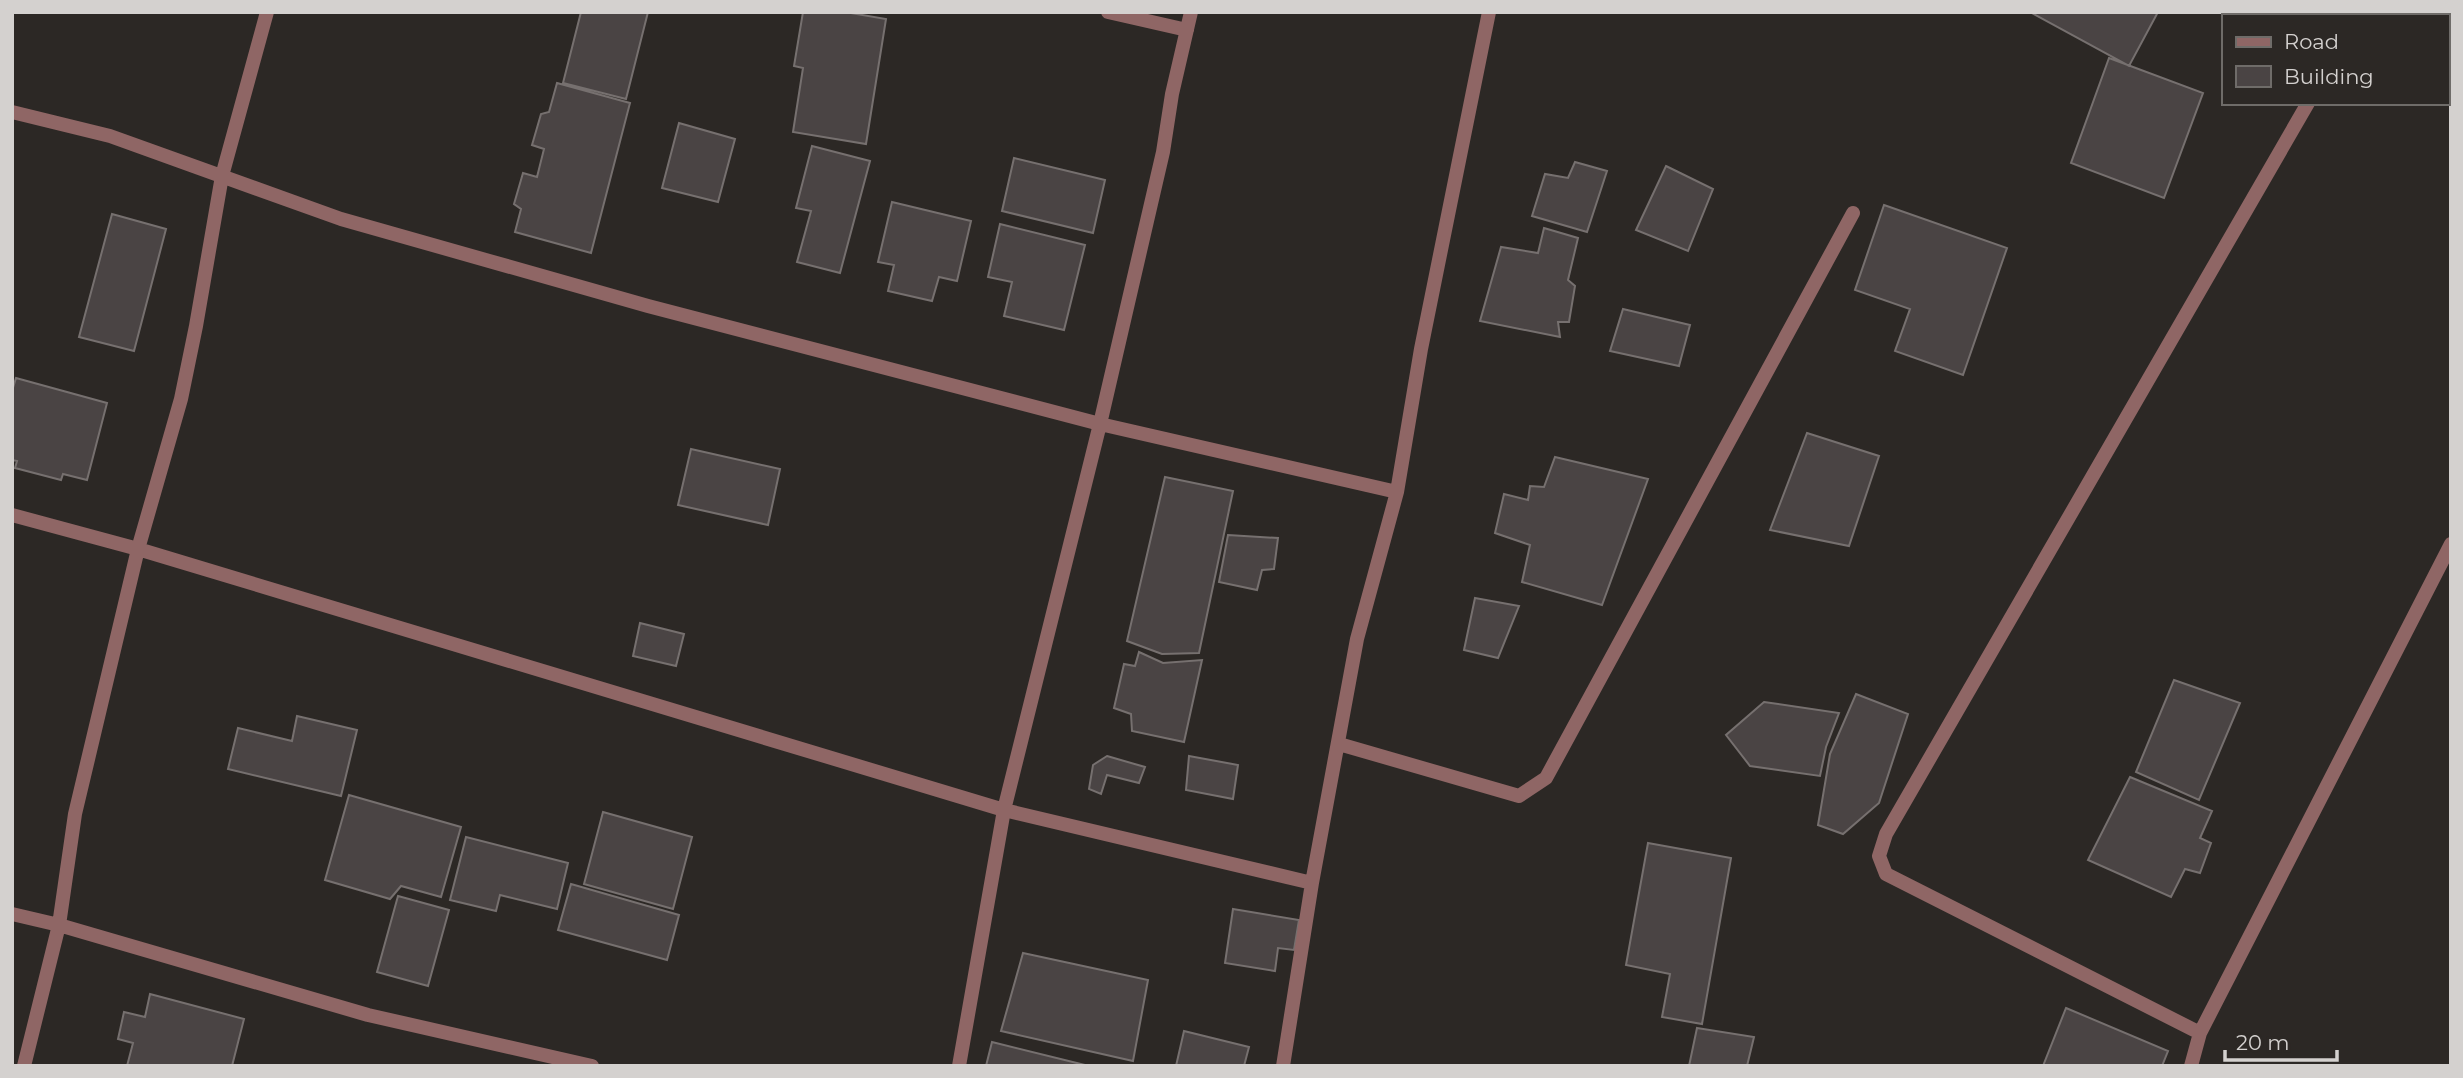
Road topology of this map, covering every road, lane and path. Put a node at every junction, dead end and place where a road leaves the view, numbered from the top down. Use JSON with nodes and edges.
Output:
{"nodes":[{"id":1,"x":267,"y":12,"type":"edge"},
{"id":2,"x":1108,"y":12,"type":"edge"},
{"id":3,"x":1191,"y":12,"type":"edge"},
{"id":4,"x":1489,"y":12,"type":"edge"},
{"id":5,"x":1187,"y":30,"type":"junction"},
{"id":6,"x":2307,"y":105,"type":"edge"},
{"id":7,"x":12,"y":112,"type":"edge"},
{"id":8,"x":222,"y":176,"type":"junction"},
{"id":9,"x":1853,"y":213,"type":"dead end"},
{"id":10,"x":1100,"y":424,"type":"junction"},
{"id":11,"x":1397,"y":492,"type":"junction"},
{"id":12,"x":12,"y":515,"type":"edge"},
{"id":13,"x":2451,"y":544,"type":"edge"},
{"id":14,"x":138,"y":549,"type":"junction"},
{"id":15,"x":1339,"y":744,"type":"junction"},
{"id":16,"x":1004,"y":810,"type":"junction"},
{"id":17,"x":1312,"y":883,"type":"junction"},
{"id":18,"x":12,"y":914,"type":"edge"},
{"id":19,"x":59,"y":925,"type":"junction"},
{"id":20,"x":2200,"y":1033,"type":"junction"},
{"id":21,"x":24,"y":1066,"type":"edge"},
{"id":22,"x":592,"y":1066,"type":"edge"},
{"id":23,"x":959,"y":1066,"type":"edge"},
{"id":24,"x":1283,"y":1066,"type":"edge"},
{"id":25,"x":2191,"y":1066,"type":"edge"}],
"edges":[{"from":1,"to":8,"type":"street"},
{"from":2,"to":5,"type":"street"},
{"from":3,"to":5,"type":"street"},
{"from":4,"to":11,"type":"street"},
{"from":5,"to":10,"type":"street"},
{"from":6,"to":20,"type":"street"},
{"from":7,"to":8,"type":"street"},
{"from":8,"to":10,"type":"street"},
{"from":8,"to":14,"type":"street"},
{"from":9,"to":15,"type":"street"},
{"from":10,"to":11,"type":"street"},
{"from":10,"to":16,"type":"street"},
{"from":11,"to":15,"type":"street"},
{"from":12,"to":14,"type":"street"},
{"from":13,"to":20,"type":"street"},
{"from":14,"to":16,"type":"street"},
{"from":14,"to":19,"type":"street"},
{"from":15,"to":17,"type":"street"},
{"from":16,"to":17,"type":"street"},
{"from":16,"to":23,"type":"street"},
{"from":17,"to":24,"type":"street"},
{"from":18,"to":19,"type":"street"},
{"from":19,"to":21,"type":"street"},
{"from":19,"to":22,"type":"street"},
{"from":20,"to":25,"type":"street"}]}
